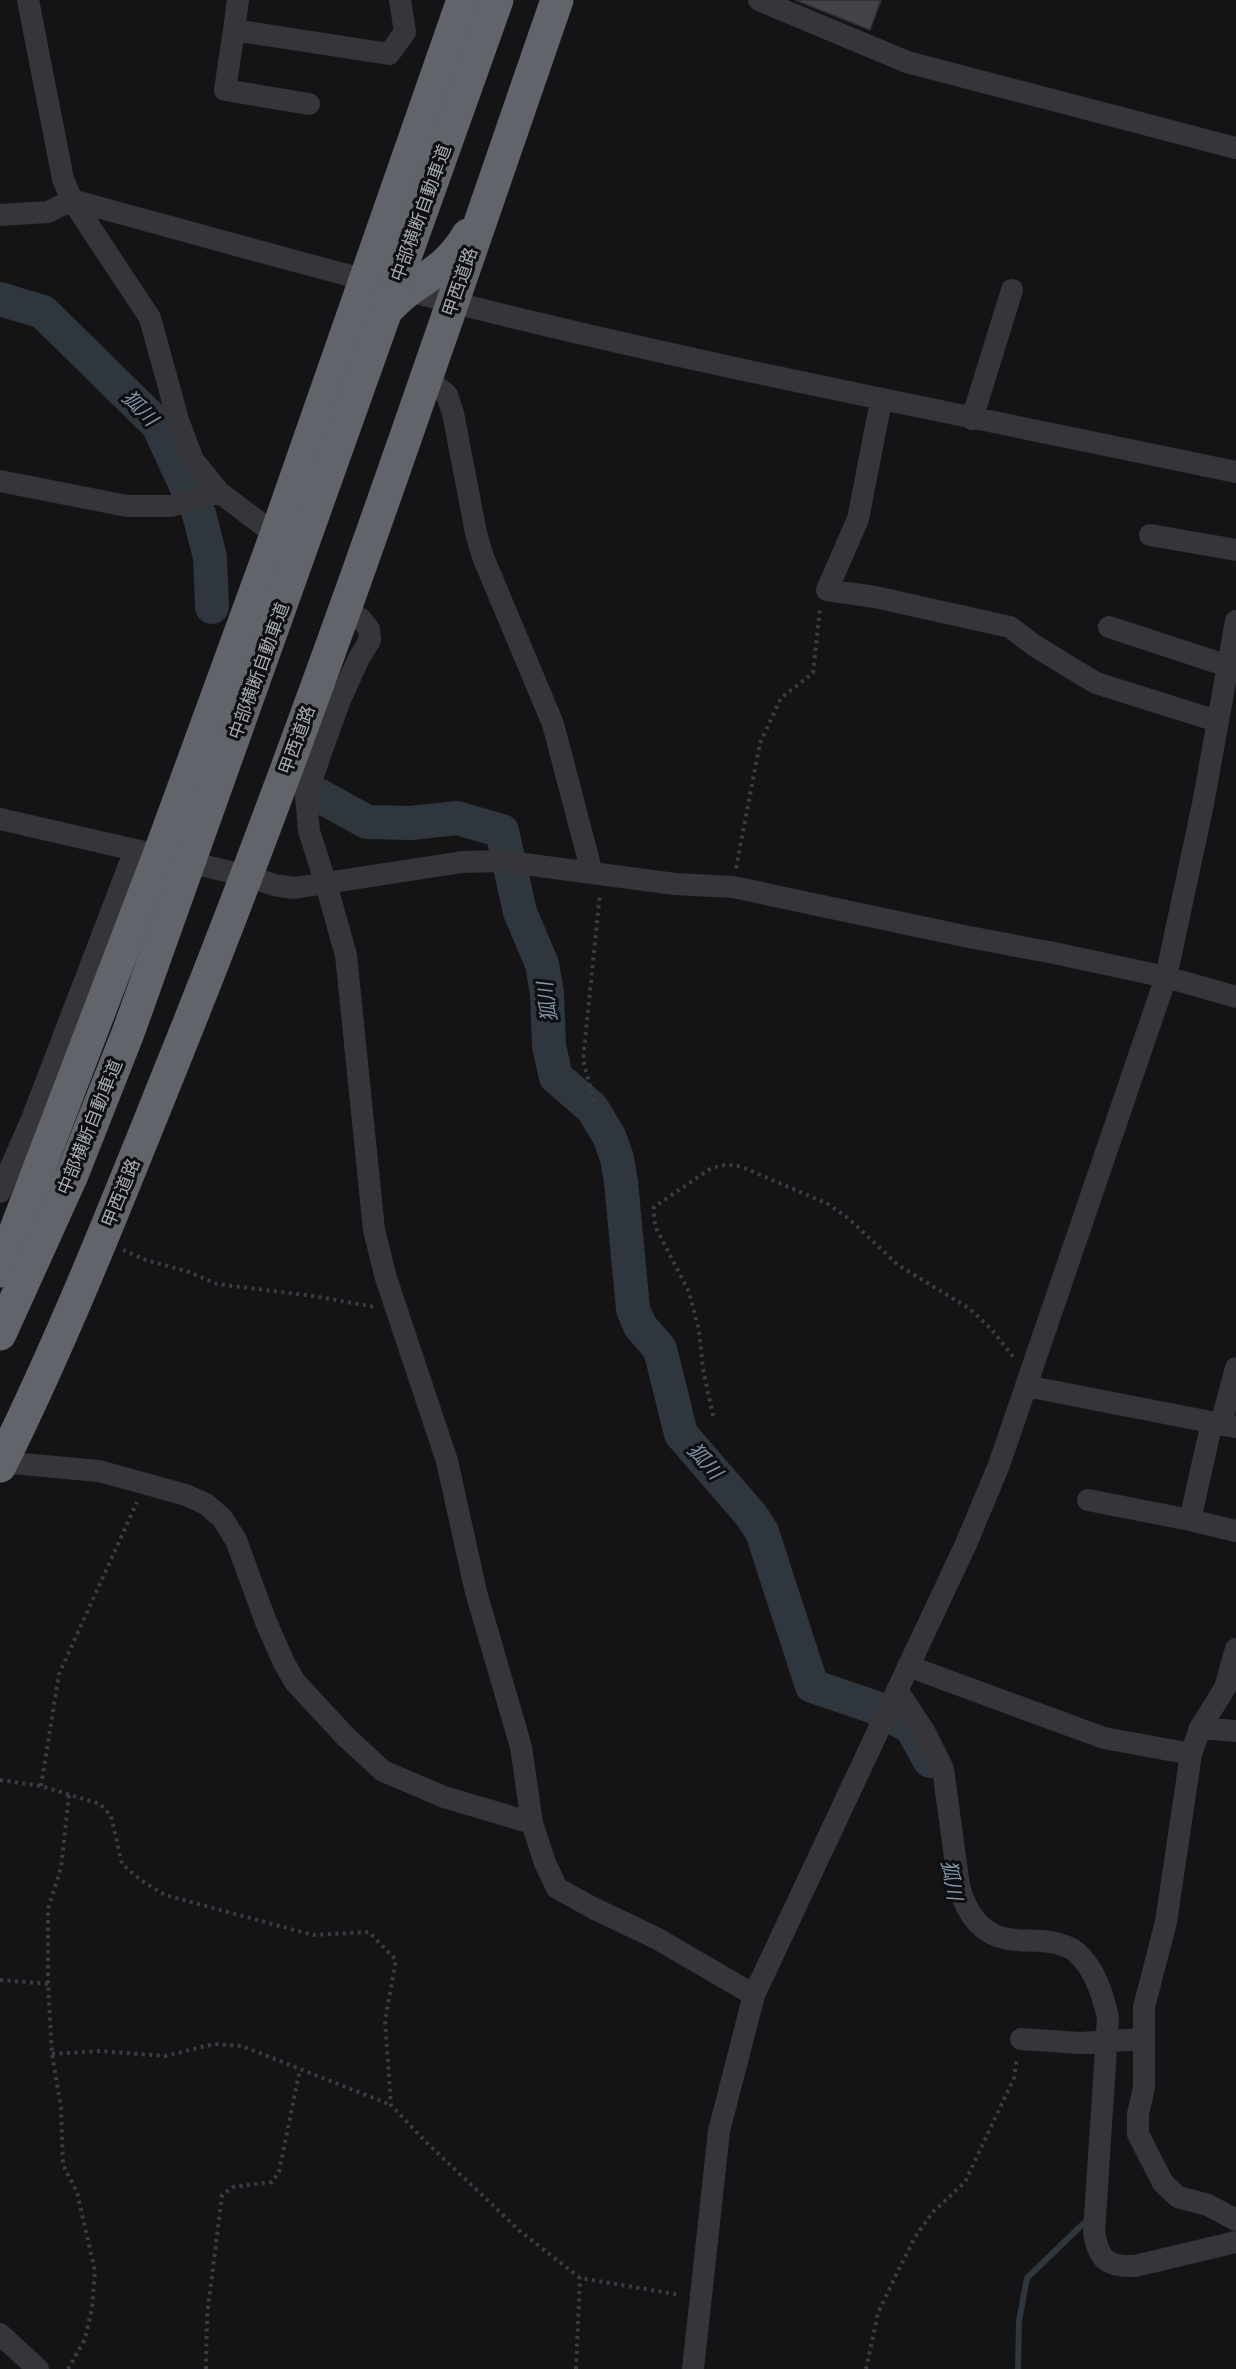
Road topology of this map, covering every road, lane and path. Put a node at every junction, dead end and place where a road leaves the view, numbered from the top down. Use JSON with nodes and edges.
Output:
{"nodes":[{"id":1,"x":28,"y":0,"type":"edge"},
{"id":2,"x":238,"y":0,"type":"edge"},
{"id":3,"x":400,"y":0,"type":"edge"},
{"id":4,"x":464,"y":0,"type":"edge"},
{"id":5,"x":497,"y":0,"type":"edge"},
{"id":6,"x":557,"y":0,"type":"edge"},
{"id":7,"x":759,"y":0,"type":"edge"},
{"id":8,"x":234,"y":30,"type":"junction"},
{"id":9,"x":309,"y":104,"type":"dead end"},
{"id":10,"x":1236,"y":148,"type":"edge"},
{"id":11,"x":72,"y":200,"type":"junction"},
{"id":12,"x":486,"y":205,"type":"junction"},
{"id":13,"x":0,"y":215,"type":"edge"},
{"id":14,"x":365,"y":280,"type":"junction"},
{"id":15,"x":408,"y":290,"type":"junction"},
{"id":16,"x":1012,"y":290,"type":"dead end"},
{"id":17,"x":453,"y":303,"type":"junction"},
{"id":18,"x":427,"y":378,"type":"junction"},
{"id":19,"x":326,"y":391,"type":"junction"},
{"id":20,"x":881,"y":400,"type":"junction"},
{"id":21,"x":972,"y":419,"type":"junction"},
{"id":22,"x":1236,"y":472,"type":"edge"},
{"id":23,"x":0,"y":481,"type":"edge"},
{"id":24,"x":218,"y":492,"type":"junction"},
{"id":25,"x":276,"y":535,"type":"junction"},
{"id":26,"x":1150,"y":535,"type":"dead end"},
{"id":27,"x":1236,"y":550,"type":"edge"},
{"id":28,"x":827,"y":590,"type":"junction"},
{"id":29,"x":344,"y":611,"type":"junction"},
{"id":30,"x":1236,"y":621,"type":"edge"},
{"id":31,"x":1109,"y":627,"type":"dead end"},
{"id":32,"x":1228,"y":666,"type":"junction"},
{"id":33,"x":1217,"y":721,"type":"junction"},
{"id":34,"x":0,"y":819,"type":"edge"},
{"id":35,"x":147,"y":853,"type":"junction"},
{"id":36,"x":597,"y":874,"type":"junction"},
{"id":37,"x":248,"y":876,"type":"junction"},
{"id":38,"x":326,"y":884,"type":"junction"},
{"id":39,"x":733,"y":887,"type":"junction"},
{"id":40,"x":1166,"y":977,"type":"junction"},
{"id":41,"x":1236,"y":997,"type":"edge"},
{"id":42,"x":594,"y":1101,"type":"dead end"},
{"id":43,"x":0,"y":1192,"type":"edge"},
{"id":44,"x":102,"y":1240,"type":"junction"},
{"id":45,"x":0,"y":1271,"type":"edge"},
{"id":46,"x":396,"y":1311,"type":"junction"},
{"id":47,"x":0,"y":1334,"type":"edge"},
{"id":48,"x":1236,"y":1368,"type":"edge"},
{"id":49,"x":1027,"y":1381,"type":"junction"},
{"id":50,"x":713,"y":1416,"type":"dead end"},
{"id":51,"x":1223,"y":1425,"type":"edge"},
{"id":52,"x":1,"y":1464,"type":"edge"},
{"id":53,"x":146,"y":1484,"type":"junction"},
{"id":54,"x":1088,"y":1500,"type":"dead end"},
{"id":55,"x":1191,"y":1521,"type":"junction"},
{"id":56,"x":1236,"y":1531,"type":"edge"},
{"id":57,"x":1236,"y":1649,"type":"edge"},
{"id":58,"x":908,"y":1666,"type":"junction"},
{"id":59,"x":896,"y":1691,"type":"junction"},
{"id":60,"x":1200,"y":1728,"type":"junction"},
{"id":61,"x":1236,"y":1731,"type":"edge"},
{"id":62,"x":1191,"y":1754,"type":"junction"},
{"id":63,"x":0,"y":1780,"type":"edge"},
{"id":64,"x":41,"y":1786,"type":"junction"},
{"id":65,"x":69,"y":1795,"type":"junction"},
{"id":66,"x":532,"y":1823,"type":"junction"},
{"id":67,"x":0,"y":1980,"type":"edge"},
{"id":68,"x":48,"y":1983,"type":"junction"},
{"id":69,"x":754,"y":1995,"type":"junction"},
{"id":70,"x":1143,"y":2038,"type":"junction"},
{"id":71,"x":1020,"y":2039,"type":"joint"},
{"id":72,"x":1106,"y":2042,"type":"junction"},
{"id":73,"x":52,"y":2054,"type":"junction"},
{"id":74,"x":300,"y":2070,"type":"junction"},
{"id":75,"x":392,"y":2105,"type":"junction"},
{"id":76,"x":1236,"y":2220,"type":"edge"},
{"id":77,"x":1236,"y":2242,"type":"edge"},
{"id":78,"x":580,"y":2278,"type":"junction"},
{"id":79,"x":699,"y":2298,"type":"junction"},
{"id":80,"x":0,"y":2334,"type":"edge"},
{"id":81,"x":38,"y":2369,"type":"edge"},
{"id":82,"x":68,"y":2369,"type":"edge"},
{"id":83,"x":206,"y":2369,"type":"edge"},
{"id":84,"x":576,"y":2369,"type":"edge"},
{"id":85,"x":693,"y":2369,"type":"edge"},
{"id":86,"x":866,"y":2369,"type":"edge"}],
"edges":[{"from":1,"to":11,"type":"street"},
{"from":2,"to":8,"type":"street"},
{"from":3,"to":8,"type":"street"},
{"from":4,"to":14,"type":"highway"},
{"from":5,"to":47,"type":"highway","name":"中部横断自動車道","bridge":true},
{"from":6,"to":12,"type":"highway","name":"甲西道路"},
{"from":7,"to":10,"type":"street"},
{"from":8,"to":9,"type":"street"},
{"from":11,"to":13,"type":"street"},
{"from":11,"to":14,"type":"street"},
{"from":11,"to":24,"type":"street"},
{"from":12,"to":15,"type":"highway"},
{"from":12,"to":17,"type":"highway","name":"甲西道路"},
{"from":14,"to":15,"type":"street"},
{"from":14,"to":19,"type":"highway"},
{"from":15,"to":17,"type":"street"},
{"from":15,"to":19,"type":"highway"},
{"from":16,"to":21,"type":"street"},
{"from":17,"to":18,"type":"highway","name":"甲西道路"},
{"from":17,"to":20,"type":"street"},
{"from":18,"to":29,"type":"highway","name":"甲西道路"},
{"from":18,"to":36,"type":"street"},
{"from":19,"to":25,"type":"highway"},
{"from":20,"to":21,"type":"street"},
{"from":20,"to":28,"type":"street"},
{"from":21,"to":22,"type":"street"},
{"from":23,"to":24,"type":"street"},
{"from":24,"to":25,"type":"street"},
{"from":25,"to":35,"type":"highway"},
{"from":26,"to":27,"type":"street"},
{"from":28,"to":33,"type":"street"},
{"from":28,"to":39,"type":"path"},
{"from":29,"to":37,"type":"highway","name":"甲西道路"},
{"from":29,"to":38,"type":"street"},
{"from":30,"to":32,"type":"street"},
{"from":31,"to":32,"type":"street"},
{"from":32,"to":33,"type":"street"},
{"from":33,"to":40,"type":"street"},
{"from":34,"to":35,"type":"street"},
{"from":35,"to":37,"type":"street"},
{"from":35,"to":43,"type":"street"},
{"from":35,"to":45,"type":"highway"},
{"from":36,"to":38,"type":"street"},
{"from":36,"to":39,"type":"street"},
{"from":36,"to":42,"type":"path"},
{"from":37,"to":38,"type":"street"},
{"from":37,"to":44,"type":"highway","name":"甲西道路"},
{"from":38,"to":46,"type":"street"},
{"from":39,"to":40,"type":"street"},
{"from":40,"to":41,"type":"street"},
{"from":40,"to":49,"type":"street"},
{"from":44,"to":46,"type":"path"},
{"from":44,"to":52,"type":"highway","name":"甲西道路"},
{"from":46,"to":66,"type":"street"},
{"from":48,"to":51,"type":"street"},
{"from":49,"to":50,"type":"path"},
{"from":49,"to":51,"type":"street"},
{"from":49,"to":58,"type":"street"},
{"from":51,"to":55,"type":"street"},
{"from":52,"to":53,"type":"street"},
{"from":53,"to":64,"type":"path"},
{"from":53,"to":66,"type":"street"},
{"from":54,"to":55,"type":"street"},
{"from":55,"to":56,"type":"street"},
{"from":57,"to":60,"type":"street"},
{"from":58,"to":59,"type":"street"},
{"from":58,"to":62,"type":"street"},
{"from":59,"to":69,"type":"street"},
{"from":59,"to":72,"type":"street"},
{"from":60,"to":61,"type":"street"},
{"from":60,"to":62,"type":"street"},
{"from":62,"to":70,"type":"street"},
{"from":63,"to":64,"type":"path"},
{"from":64,"to":65,"type":"path"},
{"from":65,"to":68,"type":"path"},
{"from":65,"to":75,"type":"path"},
{"from":66,"to":69,"type":"street"},
{"from":67,"to":68,"type":"path"},
{"from":68,"to":73,"type":"path"},
{"from":69,"to":79,"type":"street"},
{"from":70,"to":72,"type":"street"},
{"from":70,"to":76,"type":"street"},
{"from":71,"to":72,"type":"street"},
{"from":71,"to":86,"type":"path"},
{"from":72,"to":77,"type":"street"},
{"from":73,"to":74,"type":"path"},
{"from":73,"to":82,"type":"path"},
{"from":74,"to":75,"type":"path"},
{"from":74,"to":83,"type":"path"},
{"from":75,"to":78,"type":"path"},
{"from":78,"to":79,"type":"path"},
{"from":78,"to":84,"type":"path"},
{"from":79,"to":85,"type":"street"},
{"from":80,"to":81,"type":"street"}]}
